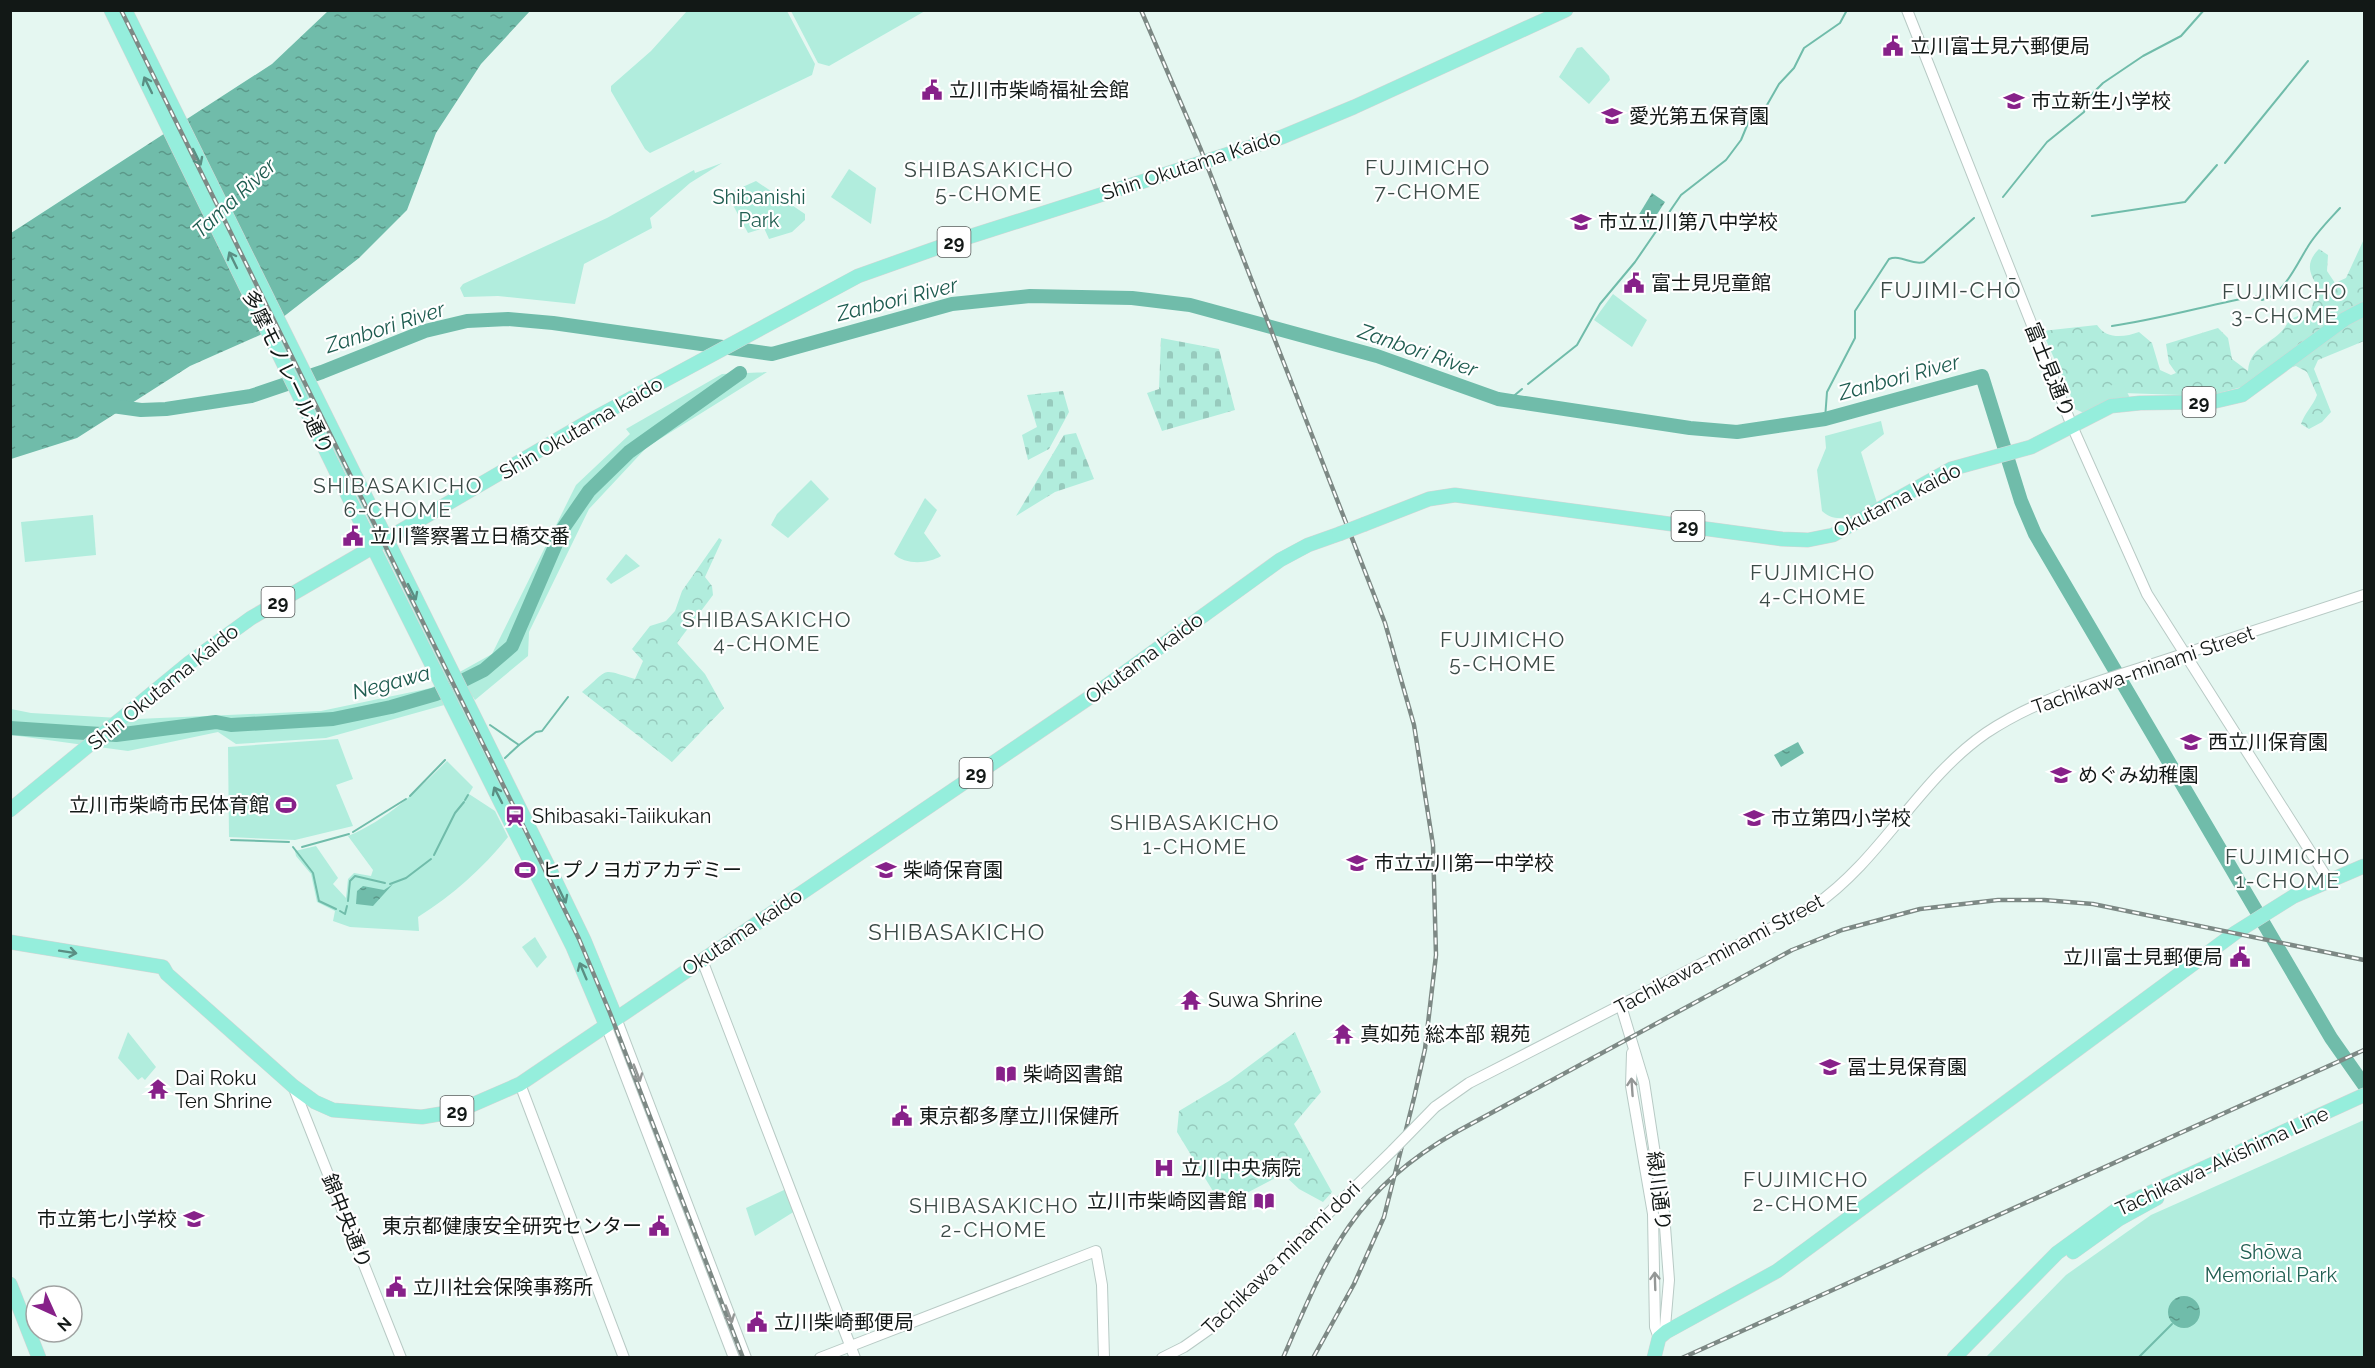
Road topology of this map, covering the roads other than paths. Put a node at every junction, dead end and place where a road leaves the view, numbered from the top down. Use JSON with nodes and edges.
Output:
{"nodes":[{"id":1,"x":111,"y":10,"type":"edge"},
{"id":2,"x":125,"y":10,"type":"edge"},
{"id":3,"x":1566,"y":10,"type":"edge"},
{"id":4,"x":1907,"y":10,"type":"edge"},
{"id":5,"x":2364,"y":309,"type":"edge"},
{"id":6,"x":747,"y":336,"type":"joint"},
{"id":7,"x":311,"y":405,"type":"junction"},
{"id":8,"x":2072,"y":426,"type":"junction"},
{"id":9,"x":386,"y":540,"type":"junction"},
{"id":10,"x":373,"y":547,"type":"junction"},
{"id":11,"x":2364,"y":595,"type":"edge"},
{"id":12,"x":2186,"y":653,"type":"junction"},
{"id":13,"x":448,"y":680,"type":"junction"},
{"id":14,"x":10,"y":810,"type":"edge"},
{"id":15,"x":2364,"y":866,"type":"edge"},
{"id":16,"x":2329,"y":881,"type":"junction"},
{"id":17,"x":10,"y":942,"type":"edge"},
{"id":18,"x":702,"y":960,"type":"junction"},
{"id":19,"x":1621,"y":1006,"type":"junction"},
{"id":20,"x":611,"y":1021,"type":"junction"},
{"id":21,"x":520,"y":1084,"type":"junction"},
{"id":22,"x":293,"y":1086,"type":"junction"},
{"id":23,"x":2360,"y":1102,"type":"edge"},
{"id":24,"x":1393,"y":1150,"type":"joint"},
{"id":25,"x":10,"y":1284,"type":"edge"},
{"id":26,"x":1659,"y":1338,"type":"junction"},
{"id":27,"x":850,"y":1346,"type":"junction"},
{"id":28,"x":39,"y":1358,"type":"edge"},
{"id":29,"x":401,"y":1358,"type":"edge"},
{"id":30,"x":624,"y":1358,"type":"edge"},
{"id":31,"x":734,"y":1358,"type":"edge"},
{"id":32,"x":746,"y":1358,"type":"edge"},
{"id":33,"x":820,"y":1358,"type":"edge"},
{"id":34,"x":855,"y":1358,"type":"edge"},
{"id":35,"x":1104,"y":1358,"type":"edge"},
{"id":36,"x":1162,"y":1358,"type":"edge"},
{"id":37,"x":1654,"y":1358,"type":"edge"},
{"id":38,"x":1953,"y":1358,"type":"edge"},
{"id":39,"x":1966,"y":1358,"type":"edge"}],
"edges":[{"from":7,"to":1,"type":"main road","name":"多摩モノレール通り","one_way":true},
{"from":2,"to":7,"type":"main road","name":"多摩モノレール通り","one_way":true},
{"from":3,"to":6,"type":"main road","name":"Shin Okutama Kaido","number":"29"},
{"from":4,"to":8,"type":"street","name":"富士見通り"},
{"from":5,"to":8,"type":"main road","name":"Okutama kaido","number":"29"},
{"from":6,"to":9,"type":"main road","name":"Shin Okutama kaido","number":"29"},
{"from":7,"to":9,"type":"main road","name":"多摩モノレール通り"},
{"from":7,"to":10,"type":"main road","name":"多摩モノレール通り"},
{"from":8,"to":12,"type":"street","name":"富士見通り"},
{"from":8,"to":18,"type":"main road","name":"Okutama kaido","number":"29","bridge":true},
{"from":9,"to":10,"type":"main road","name":"Shin Okutama Kaido","number":"29"},
{"from":9,"to":13,"type":"main road","name":"多摩モノレール通り","one_way":true},
{"from":10,"to":13,"type":"main road","name":"多摩モノレール通り"},
{"from":10,"to":14,"type":"main road","name":"Shin Okutama Kaido","number":"29"},
{"from":11,"to":12,"type":"street","name":"Tachikawa-minami Street"},
{"from":12,"to":16,"type":"street","name":"富士見通り"},
{"from":12,"to":19,"type":"street","name":"Tachikawa-minami Street"},
{"from":13,"to":20,"type":"main road","name":"多摩モノレール通り"},
{"from":15,"to":16,"type":"main road"},
{"from":16,"to":26,"type":"main road"},
{"from":17,"to":22,"type":"main road","name":"Okutama kaido","number":"29","one_way":true},
{"from":18,"to":20,"type":"main road","name":"Okutama kaido","number":"29"},
{"from":18,"to":27,"type":"street"},
{"from":19,"to":24,"type":"street","name":"Tachikawa-minami Street","bridge":true},
{"from":19,"to":26,"type":"street","name":"緑川通り"},
{"from":20,"to":21,"type":"main road","name":"Okutama kaido","number":"29"},
{"from":20,"to":31,"type":"street"},
{"from":20,"to":32,"type":"street","one_way":true},
{"from":21,"to":22,"type":"main road","name":"Okutama kaido","number":"29"},
{"from":21,"to":30,"type":"street"},
{"from":22,"to":29,"type":"street","name":"錦中央通り"},
{"from":23,"to":38,"type":"main road","name":"Tachikawa-Akishima Line"},
{"from":23,"to":39,"type":"main road","name":"Tachikawa-Akishima Line"},
{"from":24,"to":36,"type":"street","name":"Tachikawa minami dori"},
{"from":25,"to":28,"type":"main road"},
{"from":26,"to":37,"type":"main road","name":"緑川通り"},
{"from":27,"to":33,"type":"street"},
{"from":27,"to":34,"type":"street"},
{"from":27,"to":35,"type":"street"}]}
